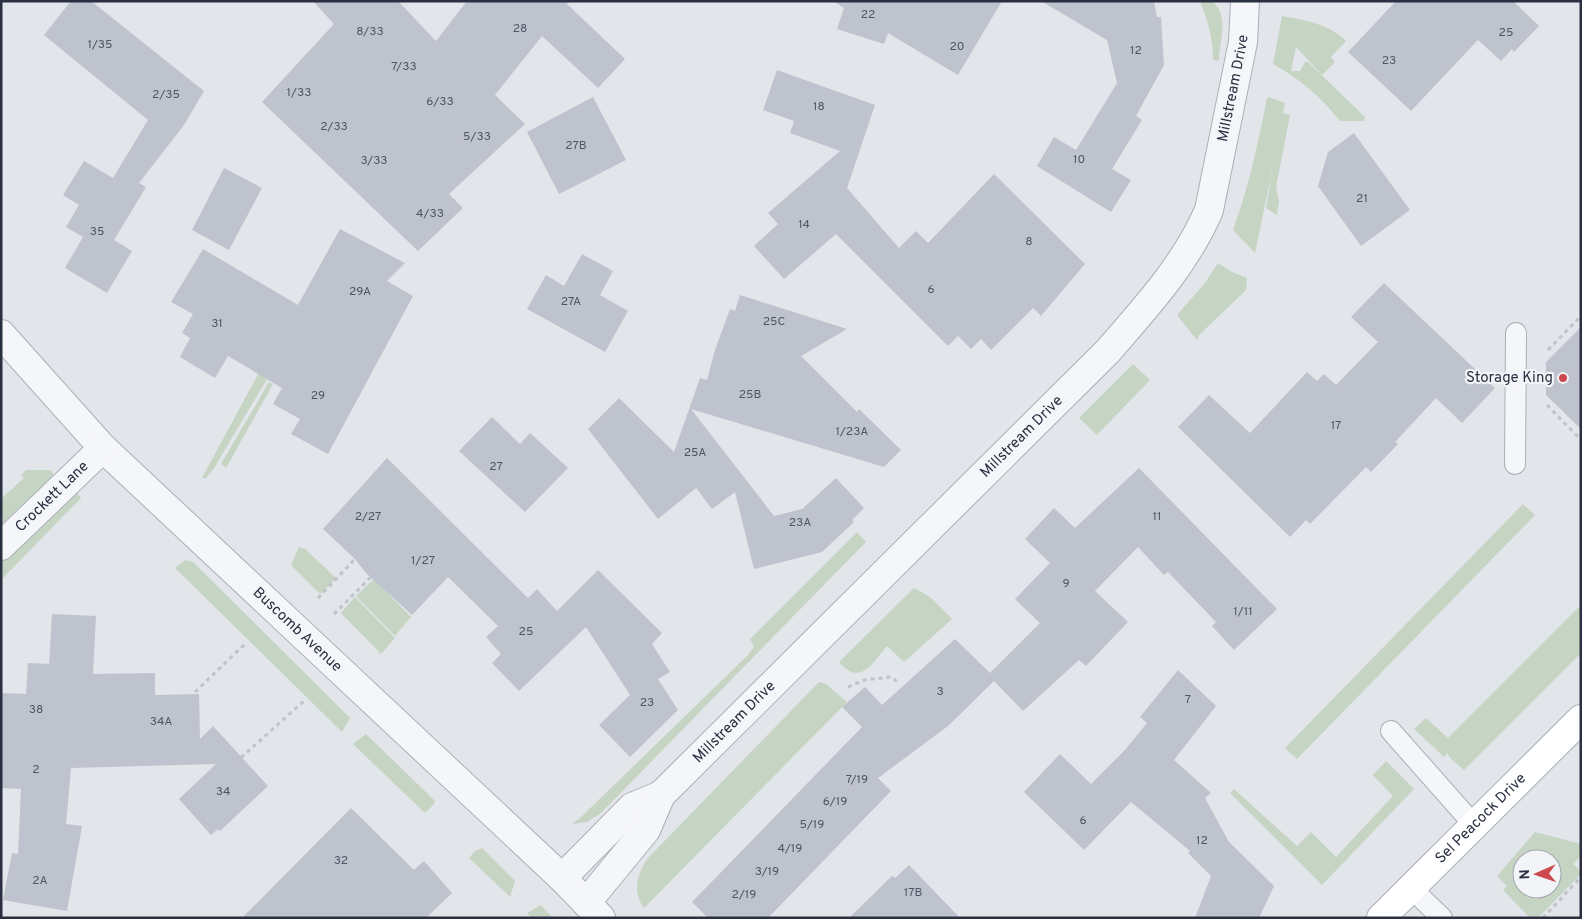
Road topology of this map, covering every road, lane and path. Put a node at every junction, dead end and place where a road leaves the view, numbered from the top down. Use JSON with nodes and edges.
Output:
{"nodes":[{"id":1,"x":1245,"y":1,"type":"edge"},
{"id":2,"x":1581,"y":316,"type":"edge"},
{"id":3,"x":1516,"y":333,"type":"dead end"},
{"id":4,"x":1,"y":334,"type":"edge"},
{"id":5,"x":1546,"y":351,"type":"dead end"},
{"id":6,"x":1545,"y":403,"type":"dead end"},
{"id":7,"x":1581,"y":440,"type":"edge"},
{"id":8,"x":103,"y":448,"type":"junction"},
{"id":9,"x":1515,"y":464,"type":"dead end"},
{"id":10,"x":1,"y":546,"type":"edge"},
{"id":11,"x":355,"y":559,"type":"dead end"},
{"id":12,"x":372,"y":576,"type":"dead end"},
{"id":13,"x":318,"y":598,"type":"dead end"},
{"id":14,"x":334,"y":614,"type":"dead end"},
{"id":15,"x":246,"y":643,"type":"dead end"},
{"id":16,"x":899,"y":683,"type":"dead end"},
{"id":17,"x":848,"y":686,"type":"dead end"},
{"id":18,"x":195,"y":692,"type":"dead end"},
{"id":19,"x":304,"y":701,"type":"dead end"},
{"id":20,"x":1581,"y":719,"type":"edge"},
{"id":21,"x":1391,"y":731,"type":"dead end"},
{"id":22,"x":235,"y":764,"type":"dead end"},
{"id":23,"x":661,"y":795,"type":"junction"},
{"id":24,"x":1474,"y":825,"type":"junction"},
{"id":25,"x":1581,"y":877,"type":"edge"},
{"id":26,"x":562,"y":878,"type":"junction"},
{"id":27,"x":1411,"y":888,"type":"junction"},
{"id":28,"x":594,"y":910,"type":"edge"},
{"id":29,"x":1381,"y":918,"type":"edge"},
{"id":30,"x":1442,"y":918,"type":"edge"},
{"id":31,"x":1542,"y":918,"type":"edge"}],
"edges":[{"from":1,"to":23,"type":"street","name":"Millstream Drive"},
{"from":2,"to":5,"type":"path"},
{"from":3,"to":9,"type":"lane"},
{"from":4,"to":8,"type":"street","name":"Buscomb Avenue"},
{"from":6,"to":7,"type":"path"},
{"from":8,"to":10,"type":"street","name":"Crockett Lane"},
{"from":8,"to":26,"type":"street","name":"Buscomb Avenue"},
{"from":11,"to":13,"type":"path"},
{"from":12,"to":14,"type":"path"},
{"from":15,"to":18,"type":"path"},
{"from":16,"to":17,"type":"path"},
{"from":19,"to":22,"type":"path"},
{"from":20,"to":24,"type":"main road","name":"Sel Peacock Drive"},
{"from":21,"to":24,"type":"lane"},
{"from":23,"to":26,"type":"street","name":"Millstream Drive"},
{"from":23,"to":28,"type":"street","name":"Millstream Drive"},
{"from":24,"to":27,"type":"main road","name":"Sel Peacock Drive"},
{"from":25,"to":31,"type":"path"},
{"from":26,"to":28,"type":"street","name":"Buscomb Avenue"},
{"from":27,"to":29,"type":"main road","name":"Sel Peacock Drive"},
{"from":27,"to":30,"type":"lane"}]}
